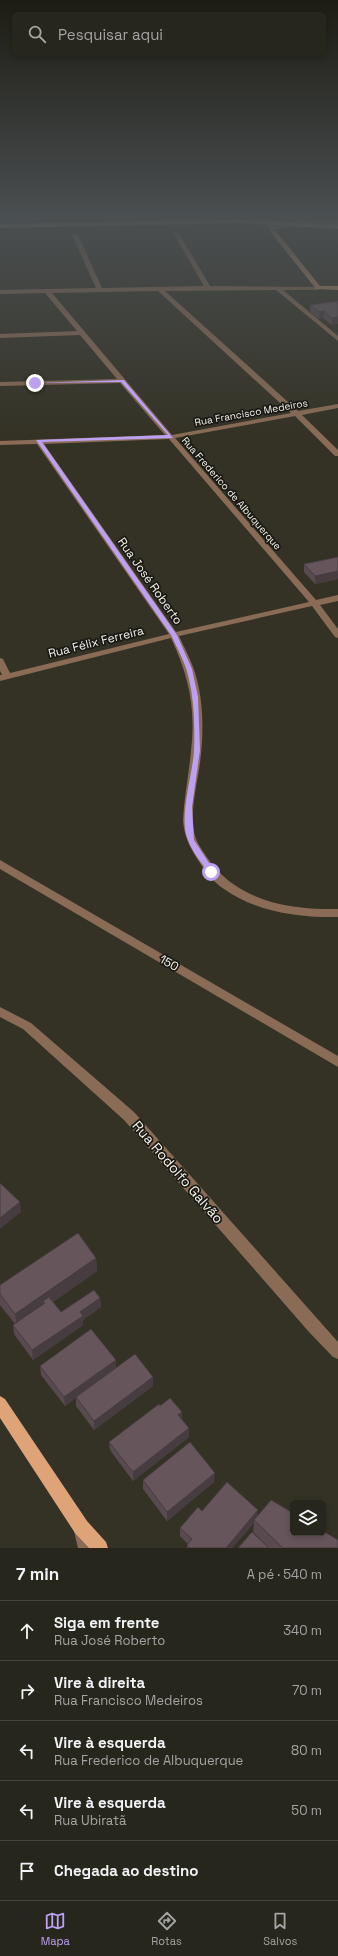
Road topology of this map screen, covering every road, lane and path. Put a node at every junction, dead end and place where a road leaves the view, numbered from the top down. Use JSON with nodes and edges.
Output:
{"nodes":[{"id":1,"x":87,"y":290,"type":"edge"},
{"id":2,"x":161,"y":290,"type":"edge"},
{"id":3,"x":279,"y":290,"type":"edge"},
{"id":4,"x":47,"y":291,"type":"junction"},
{"id":5,"x":0,"y":292,"type":"edge"},
{"id":6,"x":82,"y":333,"type":"junction"},
{"id":7,"x":0,"y":336,"type":"edge"},
{"id":8,"x":338,"y":339,"type":"edge"},
{"id":9,"x":122,"y":381,"type":"junction"},
{"id":10,"x":0,"y":384,"type":"edge"},
{"id":11,"x":338,"y":406,"type":"edge"},
{"id":12,"x":297,"y":414,"type":"junction"},
{"id":13,"x":171,"y":437,"type":"junction"},
{"id":14,"x":39,"y":440,"type":"junction"},
{"id":15,"x":0,"y":443,"type":"edge"},
{"id":16,"x":338,"y":454,"type":"edge"},
{"id":17,"x":338,"y":598,"type":"edge"},
{"id":18,"x":315,"y":604,"type":"junction"},
{"id":19,"x":174,"y":635,"type":"junction"},
{"id":20,"x":338,"y":635,"type":"edge"},
{"id":21,"x":0,"y":661,"type":"edge"},
{"id":22,"x":4,"y":677,"type":"edge"},
{"id":23,"x":0,"y":864,"type":"edge"},
{"id":24,"x":338,"y":913,"type":"edge"},
{"id":25,"x":0,"y":1012,"type":"edge"},
{"id":26,"x":338,"y":1062,"type":"edge"},
{"id":27,"x":338,"y":1352,"type":"edge"},
{"id":28,"x":0,"y":1404,"type":"edge"},
{"id":29,"x":81,"y":1527,"type":"junction"},
{"id":30,"x":86,"y":1548,"type":"edge"},
{"id":31,"x":100,"y":1548,"type":"edge"}],
"edges":[{"from":1,"to":4,"type":"street"},
{"from":2,"to":12,"type":"street"},
{"from":3,"to":8,"type":"street"},
{"from":4,"to":5,"type":"street"},
{"from":4,"to":6,"type":"street","name":"Rua Frederico de Albuquerque"},
{"from":6,"to":7,"type":"street"},
{"from":6,"to":9,"type":"street","name":"Rua Frederico de Albuquerque"},
{"from":9,"to":10,"type":"street"},
{"from":9,"to":13,"type":"street","name":"Rua Frederico de Albuquerque"},
{"from":11,"to":12,"type":"street","name":"Rua Francisco Medeiros"},
{"from":12,"to":13,"type":"street","name":"Rua Francisco Medeiros"},
{"from":12,"to":16,"type":"street"},
{"from":13,"to":14,"type":"street","name":"Rua Francisco Medeiros"},
{"from":13,"to":18,"type":"street","name":"Rua Frederico de Albuquerque"},
{"from":14,"to":15,"type":"street","name":"Rua Francisco Medeiros"},
{"from":14,"to":19,"type":"street","name":"Rua José Roberto"},
{"from":17,"to":18,"type":"street","name":"Rua Félix Ferreira"},
{"from":18,"to":19,"type":"street","name":"Rua Félix Ferreira"},
{"from":18,"to":20,"type":"street","name":"Rua Frederico de Albuquerque"},
{"from":19,"to":22,"type":"street","name":"Rua Félix Ferreira"},
{"from":19,"to":24,"type":"street","name":"Rua José Roberto"},
{"from":21,"to":22,"type":"street"},
{"from":23,"to":26,"type":"street","name":"150"},
{"from":25,"to":27,"type":"street","name":"Rua Rodolfo Galvão"},
{"from":28,"to":29,"type":"main road"},
{"from":29,"to":30,"type":"street"},
{"from":29,"to":31,"type":"main road"}]}
